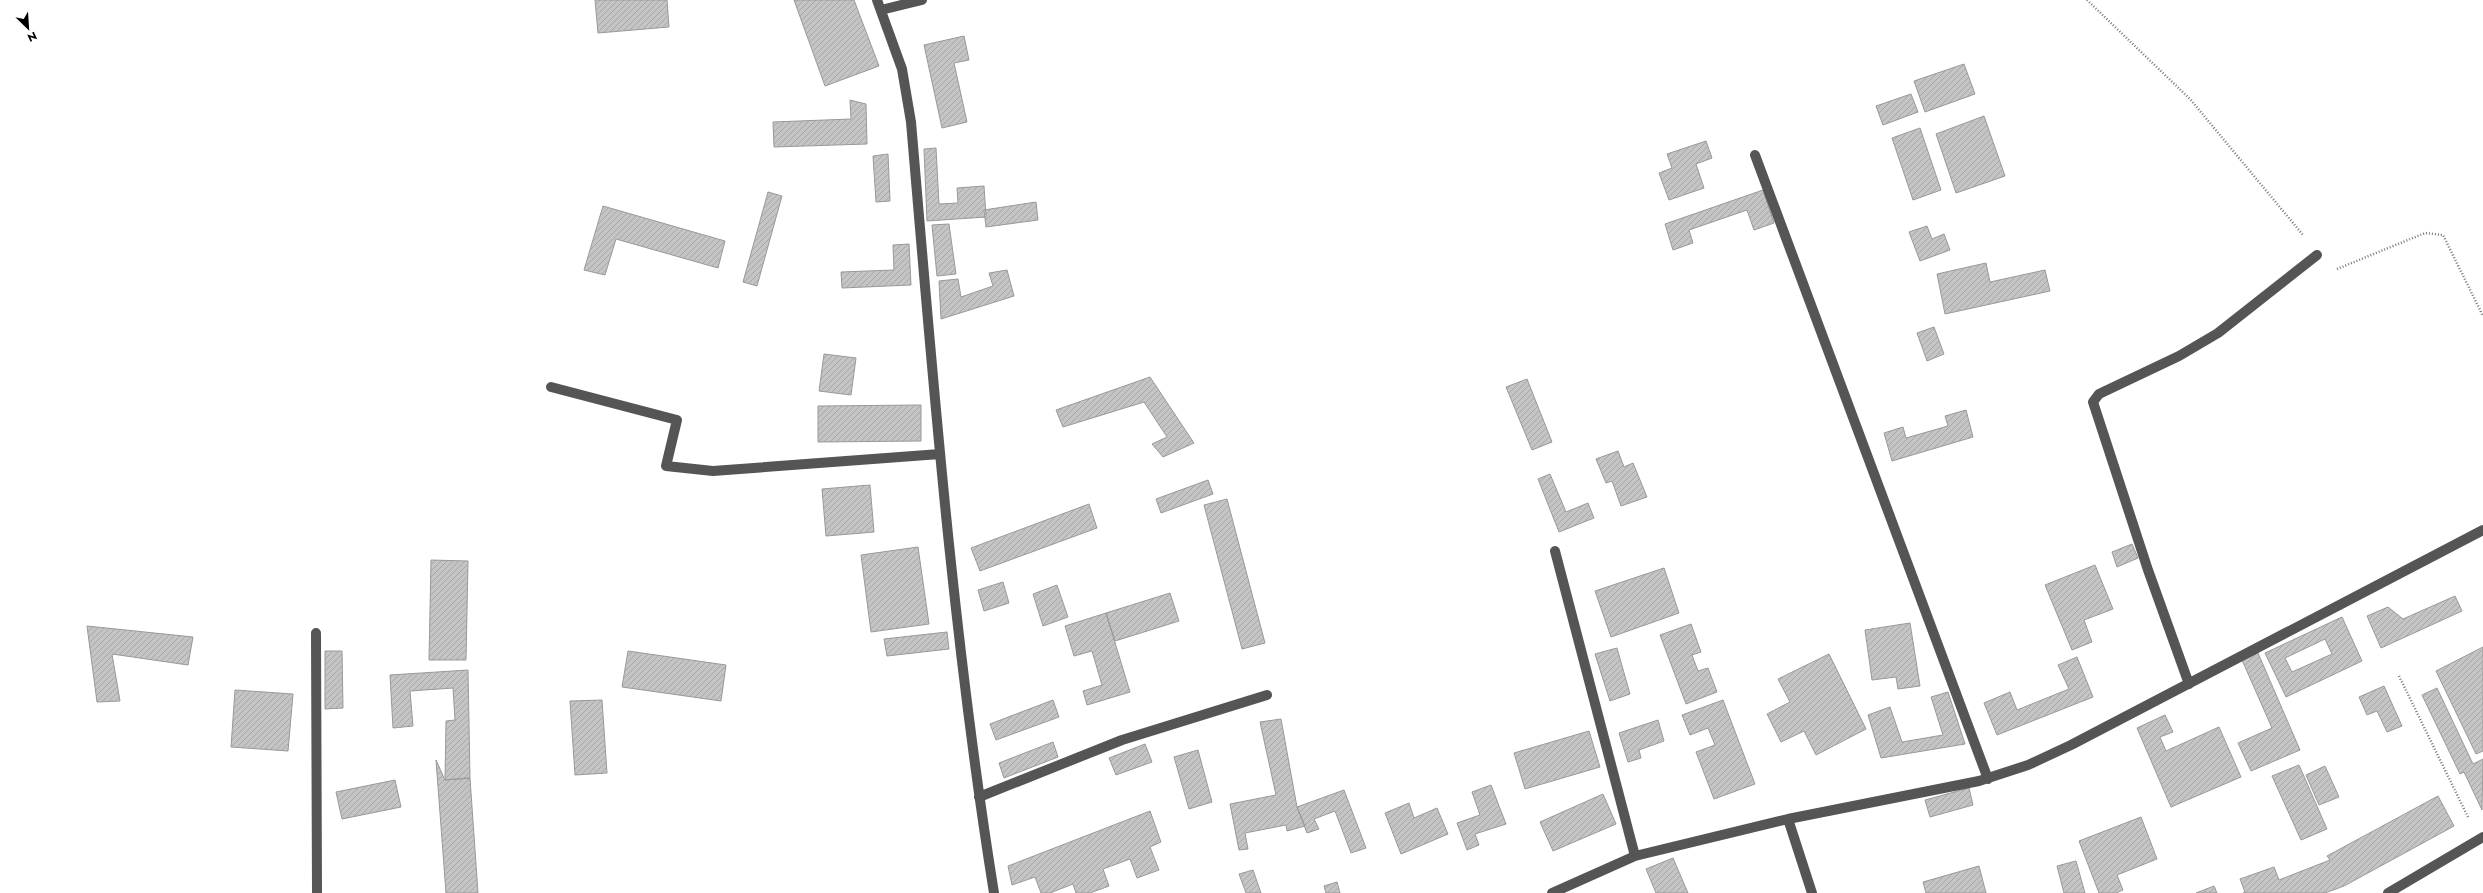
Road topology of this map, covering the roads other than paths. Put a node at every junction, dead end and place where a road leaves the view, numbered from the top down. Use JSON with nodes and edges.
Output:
{"nodes":[{"id":1,"x":922,"y":0,"type":"edge"},
{"id":2,"x":879,"y":5,"type":"edge"},
{"id":3,"x":1755,"y":155,"type":"dead end"},
{"id":4,"x":2317,"y":255,"type":"road end"},
{"id":5,"x":551,"y":387,"type":"dead end"},
{"id":6,"x":940,"y":454,"type":"junction"},
{"id":7,"x":2483,"y":530,"type":"edge"},
{"id":8,"x":1554,"y":551,"type":"dead end"},
{"id":9,"x":316,"y":633,"type":"dead end"},
{"id":10,"x":2189,"y":684,"type":"junction"},
{"id":11,"x":1267,"y":695,"type":"dead end"},
{"id":12,"x":1988,"y":779,"type":"junction"},
{"id":13,"x":979,"y":797,"type":"junction"},
{"id":14,"x":1788,"y":819,"type":"junction"},
{"id":15,"x":2481,"y":838,"type":"edge"},
{"id":16,"x":1635,"y":856,"type":"junction"},
{"id":17,"x":317,"y":893,"type":"edge"},
{"id":18,"x":994,"y":893,"type":"edge"},
{"id":19,"x":1552,"y":893,"type":"edge"},
{"id":20,"x":1812,"y":893,"type":"edge"},
{"id":21,"x":2388,"y":893,"type":"edge"}],
"edges":[{"from":1,"to":2,"type":"street"},
{"from":2,"to":6,"type":"street"},
{"from":3,"to":12,"type":"street"},
{"from":4,"to":10,"type":"street"},
{"from":5,"to":6,"type":"street"},
{"from":6,"to":13,"type":"street"},
{"from":7,"to":10,"type":"street"},
{"from":8,"to":16,"type":"street"},
{"from":9,"to":17,"type":"street"},
{"from":10,"to":12,"type":"street"},
{"from":11,"to":13,"type":"street"},
{"from":12,"to":14,"type":"street"},
{"from":13,"to":18,"type":"street"},
{"from":14,"to":16,"type":"street"},
{"from":14,"to":20,"type":"street"},
{"from":15,"to":21,"type":"street"},
{"from":16,"to":19,"type":"street"}]}
